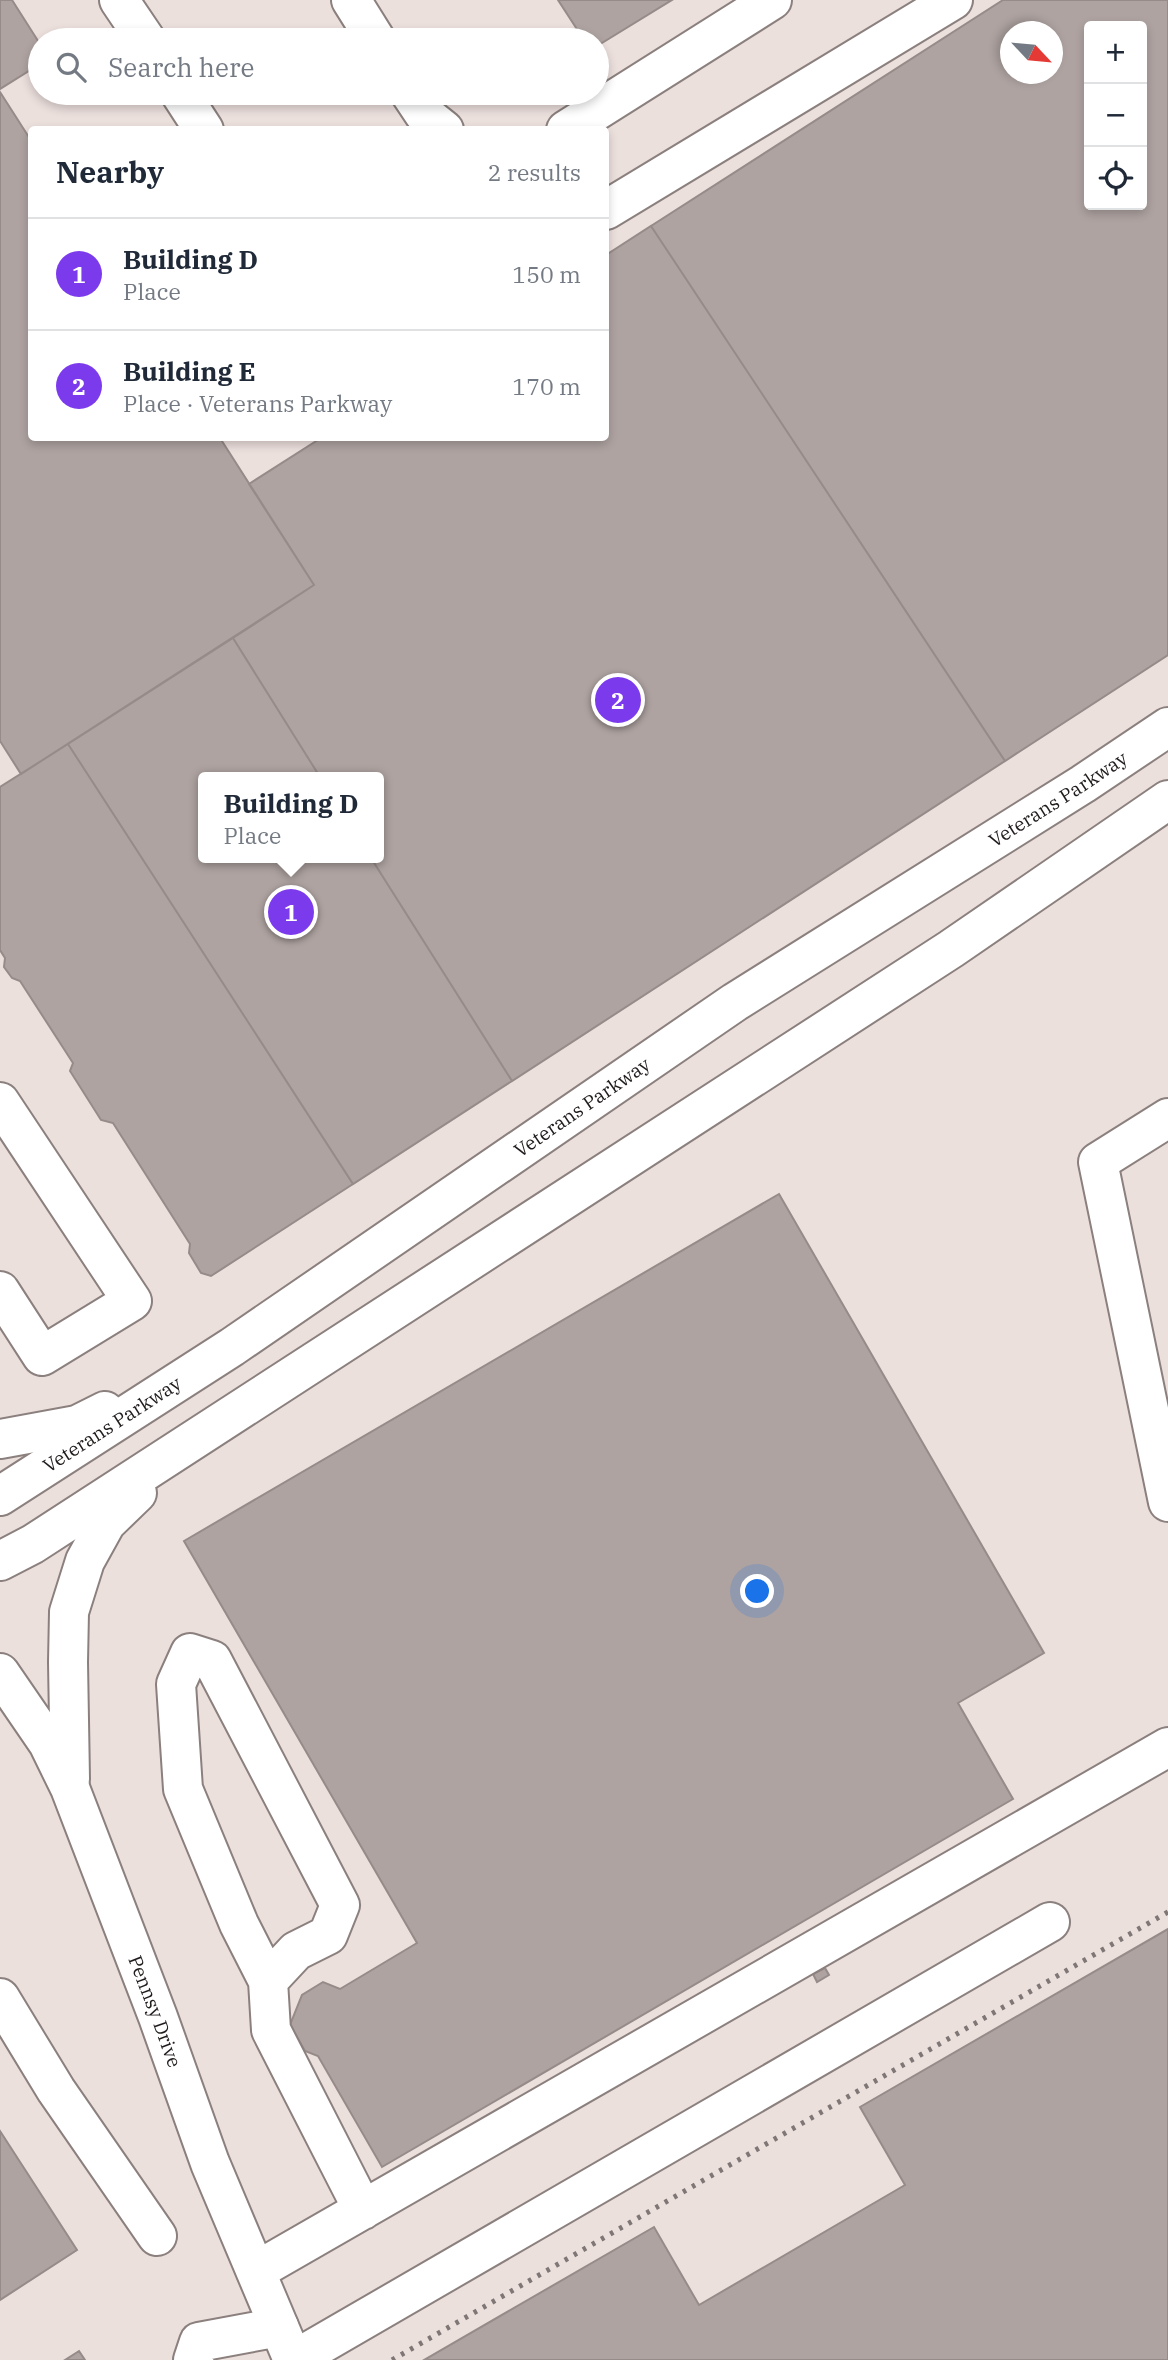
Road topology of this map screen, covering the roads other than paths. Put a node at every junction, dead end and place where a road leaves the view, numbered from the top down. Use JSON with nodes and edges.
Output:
{"nodes":[{"id":1,"x":119,"y":0,"type":"edge"},
{"id":2,"x":351,"y":0,"type":"edge"},
{"id":3,"x":772,"y":0,"type":"edge"},
{"id":4,"x":953,"y":0,"type":"edge"},
{"id":5,"x":138,"y":28,"type":"edge"},
{"id":6,"x":368,"y":28,"type":"edge"},
{"id":7,"x":609,"y":103,"type":"edge"},
{"id":8,"x":188,"y":105,"type":"edge"},
{"id":9,"x":418,"y":105,"type":"edge"},
{"id":10,"x":606,"y":105,"type":"edge"},
{"id":11,"x":201,"y":126,"type":"edge"},
{"id":12,"x":439,"y":126,"type":"edge"},
{"id":13,"x":572,"y":126,"type":"edge"},
{"id":14,"x":609,"y":208,"type":"edge"},
{"id":15,"x":1168,"y":727,"type":"edge"},
{"id":16,"x":1168,"y":800,"type":"edge"},
{"id":17,"x":0,"y":1102,"type":"edge"},
{"id":18,"x":1168,"y":1118,"type":"edge"},
{"id":19,"x":0,"y":1291,"type":"edge"},
{"id":20,"x":232,"y":1348,"type":"junction"},
{"id":21,"x":0,"y":1439,"type":"edge"},
{"id":22,"x":181,"y":1447,"type":"junction"},
{"id":23,"x":0,"y":1496,"type":"edge"},
{"id":24,"x":1168,"y":1502,"type":"edge"},
{"id":25,"x":0,"y":1561,"type":"edge"},
{"id":26,"x":0,"y":1673,"type":"edge"},
{"id":27,"x":1168,"y":1747,"type":"edge"},
{"id":28,"x":70,"y":1788,"type":"junction"},
{"id":29,"x":1050,"y":1922,"type":"dead end"},
{"id":30,"x":268,"y":1981,"type":"junction"},
{"id":31,"x":0,"y":1998,"type":"edge"},
{"id":32,"x":363,"y":2210,"type":"junction"},
{"id":33,"x":158,"y":2236,"type":"dead end"},
{"id":34,"x":256,"y":2272,"type":"junction"},
{"id":35,"x":289,"y":2349,"type":"edge"},
{"id":36,"x":193,"y":2360,"type":"edge"}],
"edges":[{"from":1,"to":5,"type":"main road"},
{"from":2,"to":6,"type":"main road"},
{"from":3,"to":7,"type":"main road"},
{"from":4,"to":14,"type":"main road"},
{"from":8,"to":11,"type":"main road"},
{"from":9,"to":12,"type":"main road"},
{"from":10,"to":13,"type":"main road"},
{"from":15,"to":20,"type":"main road","name":"Veterans Parkway"},
{"from":16,"to":22,"type":"main road"},
{"from":17,"to":19,"type":"main road"},
{"from":18,"to":24,"type":"main road"},
{"from":20,"to":21,"type":"main road"},
{"from":20,"to":23,"type":"main road","name":"Veterans Parkway"},
{"from":22,"to":25,"type":"main road"},
{"from":22,"to":28,"type":"main road"},
{"from":26,"to":28,"type":"main road","name":"Pennsy Drive"},
{"from":27,"to":32,"type":"main road"},
{"from":28,"to":34,"type":"main road","name":"Pennsy Drive"},
{"from":29,"to":35,"type":"main road"},
{"from":30,"to":30,"type":"main road"},
{"from":30,"to":32,"type":"main road"},
{"from":31,"to":33,"type":"main road"},
{"from":32,"to":34,"type":"main road"},
{"from":34,"to":35,"type":"main road","name":"Pennsy Drive"},
{"from":35,"to":36,"type":"main road"}]}
